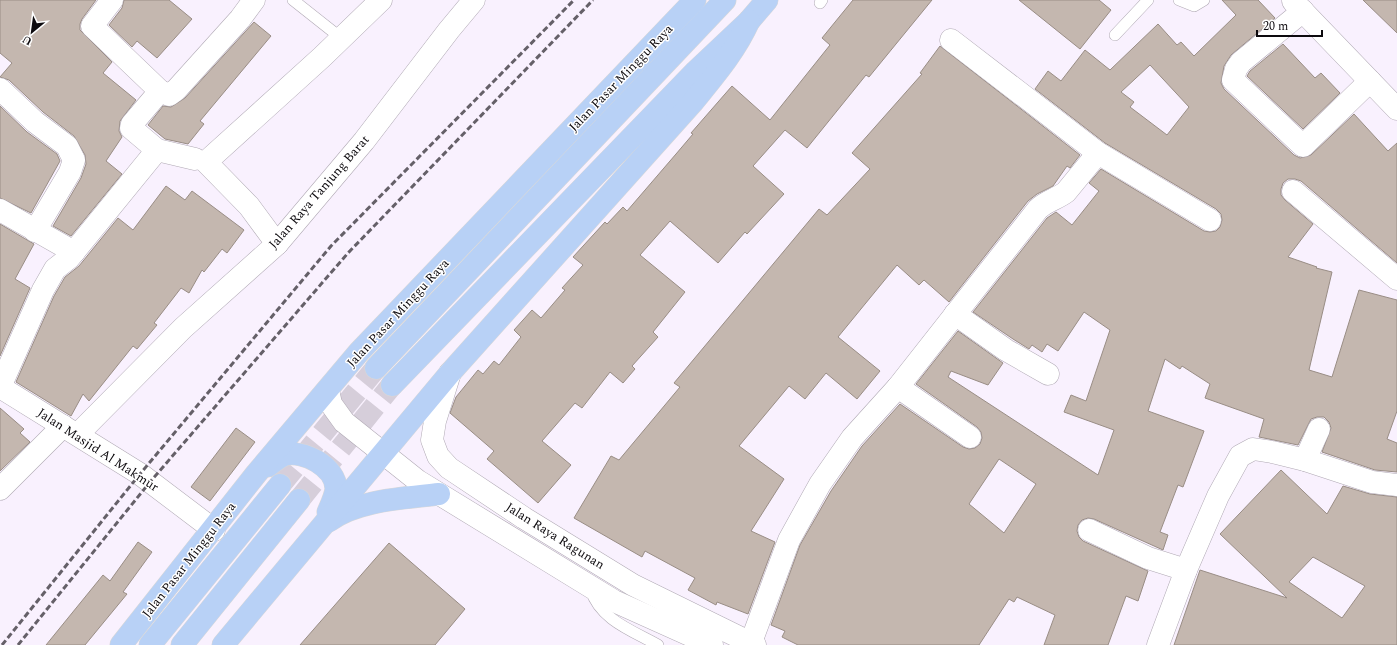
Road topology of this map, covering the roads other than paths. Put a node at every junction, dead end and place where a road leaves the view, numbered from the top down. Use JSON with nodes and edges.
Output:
{"nodes":[{"id":1,"x":112,"y":0,"type":"edge"},
{"id":2,"x":254,"y":0,"type":"edge"},
{"id":3,"x":293,"y":0,"type":"edge"},
{"id":4,"x":381,"y":0,"type":"edge"},
{"id":5,"x":474,"y":0,"type":"edge"},
{"id":6,"x":695,"y":0,"type":"edge"},
{"id":7,"x":725,"y":0,"type":"edge"},
{"id":8,"x":767,"y":0,"type":"edge"},
{"id":9,"x":1148,"y":0,"type":"edge"},
{"id":10,"x":1179,"y":0,"type":"edge"},
{"id":11,"x":1204,"y":0,"type":"edge"},
{"id":12,"x":1298,"y":6,"type":"edge"},
{"id":13,"x":749,"y":21,"type":"junction"},
{"id":14,"x":1115,"y":36,"type":"dead end"},
{"id":15,"x":341,"y":38,"type":"junction"},
{"id":16,"x":951,"y":40,"type":"dead end"},
{"id":17,"x":1370,"y":81,"type":"junction"},
{"id":18,"x":0,"y":89,"type":"edge"},
{"id":19,"x":160,"y":91,"type":"junction"},
{"id":20,"x":1397,"y":109,"type":"edge"},
{"id":21,"x":157,"y":150,"type":"junction"},
{"id":22,"x":1098,"y":154,"type":"junction"},
{"id":23,"x":195,"y":159,"type":"dead end"},
{"id":24,"x":1293,"y":191,"type":"dead end"},
{"id":25,"x":0,"y":210,"type":"edge"},
{"id":26,"x":1210,"y":220,"type":"dead end"},
{"id":27,"x":35,"y":231,"type":"junction"},
{"id":28,"x":277,"y":244,"type":"junction"},
{"id":29,"x":74,"y":252,"type":"junction"},
{"id":30,"x":1397,"y":279,"type":"edge"},
{"id":31,"x":955,"y":314,"type":"junction"},
{"id":32,"x":376,"y":368,"type":"tunnel mouth"},
{"id":33,"x":450,"y":373,"type":"junction"},
{"id":34,"x":1048,"y":374,"type":"dead end"},
{"id":35,"x":392,"y":385,"type":"tunnel mouth"},
{"id":36,"x":0,"y":387,"type":"edge"},
{"id":37,"x":898,"y":387,"type":"junction"},
{"id":38,"x":328,"y":390,"type":"junction"},
{"id":39,"x":1320,"y":429,"type":"dead end"},
{"id":40,"x":70,"y":430,"type":"junction"},
{"id":41,"x":970,"y":437,"type":"dead end"},
{"id":42,"x":382,"y":453,"type":"junction"},
{"id":43,"x":1305,"y":460,"type":"junction"},
{"id":44,"x":256,"y":474,"type":"junction"},
{"id":45,"x":280,"y":485,"type":"tunnel mouth"},
{"id":46,"x":1397,"y":485,"type":"edge"},
{"id":47,"x":0,"y":490,"type":"edge"},
{"id":48,"x":439,"y":494,"type":"junction"},
{"id":49,"x":299,"y":500,"type":"tunnel mouth"},
{"id":50,"x":320,"y":528,"type":"junction"},
{"id":51,"x":214,"y":530,"type":"junction"},
{"id":52,"x":1089,"y":530,"type":"dead end"},
{"id":53,"x":1186,"y":570,"type":"junction"},
{"id":54,"x":590,"y":587,"type":"junction"},
{"id":55,"x":752,"y":644,"type":"edge"},
{"id":56,"x":121,"y":645,"type":"edge"},
{"id":57,"x":150,"y":645,"type":"edge"},
{"id":58,"x":182,"y":645,"type":"edge"},
{"id":59,"x":223,"y":645,"type":"edge"},
{"id":60,"x":658,"y":645,"type":"edge"},
{"id":61,"x":712,"y":645,"type":"edge"},
{"id":62,"x":1158,"y":645,"type":"edge"}],
"edges":[{"from":1,"to":19,"type":"street"},
{"from":2,"to":19,"type":"street"},
{"from":3,"to":15,"type":"lane"},
{"from":4,"to":15,"type":"street"},
{"from":5,"to":28,"type":"street","name":"Jalan Raya Tanjung Barat"},
{"from":6,"to":38,"type":"main road","name":"Jalan Pasar Minggu Raya"},
{"from":7,"to":32,"type":"main road","name":"Jalan Pasar Minggu Raya"},
{"from":8,"to":13,"type":"main road"},
{"from":9,"to":14,"type":"lane"},
{"from":10,"to":11,"type":"lane"},
{"from":12,"to":17,"type":"street"},
{"from":12,"to":17,"type":"street"},
{"from":13,"to":33,"type":"main road"},
{"from":13,"to":35,"type":"main road"},
{"from":15,"to":28,"type":"street"},
{"from":16,"to":22,"type":"street"},
{"from":17,"to":20,"type":"street"},
{"from":18,"to":27,"type":"street"},
{"from":19,"to":21,"type":"street"},
{"from":21,"to":23,"type":"street"},
{"from":21,"to":29,"type":"street"},
{"from":22,"to":26,"type":"street"},
{"from":22,"to":31,"type":"street"},
{"from":24,"to":30,"type":"street"},
{"from":25,"to":27,"type":"street"},
{"from":27,"to":29,"type":"street"},
{"from":28,"to":40,"type":"street","name":"Jalan Raya Tanjung Barat"},
{"from":29,"to":36,"type":"street"},
{"from":31,"to":34,"type":"street"},
{"from":31,"to":37,"type":"street"},
{"from":33,"to":42,"type":"main road"},
{"from":33,"to":55,"type":"street","name":"Jalan Raya Ragunan"},
{"from":36,"to":40,"type":"street","name":"Jalan Masjid Al Makmur"},
{"from":37,"to":41,"type":"street"},
{"from":37,"to":55,"type":"street"},
{"from":38,"to":42,"type":"street","name":"Jalan Raya Ragunan"},
{"from":38,"to":44,"type":"main road","name":"Jalan Pasar Minggu Raya"},
{"from":39,"to":43,"type":"street"},
{"from":40,"to":47,"type":"street","name":"Jalan Raya Tanjung Barat"},
{"from":40,"to":51,"type":"street","name":"Jalan Masjid Al Makmur"},
{"from":42,"to":48,"type":"street","name":"Jalan Raya Ragunan"},
{"from":42,"to":50,"type":"main road"},
{"from":43,"to":46,"type":"street"},
{"from":43,"to":53,"type":"street"},
{"from":44,"to":50,"type":"main road"},
{"from":44,"to":51,"type":"main road","name":"Jalan Pasar Minggu Raya"},
{"from":45,"to":57,"type":"main road","name":"Jalan Pasar Minggu Raya"},
{"from":48,"to":50,"type":"main road"},
{"from":48,"to":54,"type":"street","name":"Jalan Raya Ragunan"},
{"from":49,"to":58,"type":"main road"},
{"from":50,"to":59,"type":"main road"},
{"from":51,"to":56,"type":"main road","name":"Jalan Pasar Minggu Raya"},
{"from":52,"to":53,"type":"street"},
{"from":53,"to":62,"type":"street"},
{"from":54,"to":60,"type":"lane","name":"Jalan Raya Ragunan"},
{"from":54,"to":61,"type":"street","name":"Jalan Raya Ragunan"}]}
